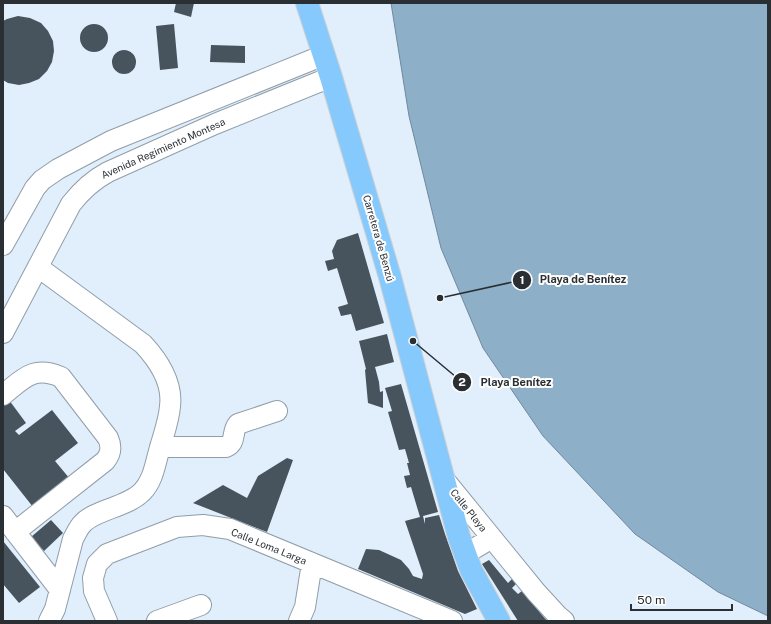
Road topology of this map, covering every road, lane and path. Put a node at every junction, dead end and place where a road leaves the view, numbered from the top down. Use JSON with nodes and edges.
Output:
{"nodes":[{"id":1,"x":307,"y":3,"type":"edge"},
{"id":2,"x":324,"y":55,"type":"junction"},
{"id":3,"x":331,"y":77,"type":"junction"},
{"id":4,"x":3,"y":245,"type":"edge"},
{"id":5,"x":38,"y":266,"type":"junction"},
{"id":6,"x":3,"y":333,"type":"edge"},
{"id":7,"x":3,"y":395,"type":"edge"},
{"id":8,"x":277,"y":411,"type":"dead end"},
{"id":9,"x":160,"y":447,"type":"junction"},
{"id":10,"x":442,"y":476,"type":"junction"},
{"id":11,"x":3,"y":516,"type":"edge"},
{"id":12,"x":15,"y":532,"type":"junction"},
{"id":13,"x":492,"y":538,"type":"junction"},
{"id":14,"x":465,"y":554,"type":"junction"},
{"id":15,"x":312,"y":563,"type":"junction"},
{"id":16,"x":60,"y":590,"type":"junction"},
{"id":17,"x":201,"y":605,"type":"dead end"},
{"id":18,"x":493,"y":619,"type":"edge"},
{"id":19,"x":49,"y":621,"type":"edge"},
{"id":20,"x":107,"y":621,"type":"edge"},
{"id":21,"x":157,"y":621,"type":"edge"},
{"id":22,"x":299,"y":621,"type":"edge"},
{"id":23,"x":452,"y":621,"type":"edge"},
{"id":24,"x":564,"y":621,"type":"edge"}],
"edges":[{"from":1,"to":2,"type":"highway","name":"Carretera de Benzú"},
{"from":2,"to":3,"type":"highway","name":"Carretera de Benzú"},
{"from":2,"to":4,"type":"street"},
{"from":3,"to":5,"type":"street","name":"Avenida Regimiento Montesa"},
{"from":3,"to":10,"type":"highway","name":"Carretera de Benzú"},
{"from":5,"to":6,"type":"street","name":"Avenida Regimiento Montesa"},
{"from":5,"to":9,"type":"street"},
{"from":7,"to":12,"type":"street"},
{"from":8,"to":9,"type":"street"},
{"from":9,"to":16,"type":"street"},
{"from":10,"to":13,"type":"street","name":"Calle Playa"},
{"from":10,"to":14,"type":"highway","name":"Carretera de Benzú"},
{"from":11,"to":12,"type":"street"},
{"from":12,"to":16,"type":"street"},
{"from":13,"to":14,"type":"street","name":"Calle Playa"},
{"from":13,"to":24,"type":"street"},
{"from":14,"to":18,"type":"highway","name":"Carretera de Benzú"},
{"from":15,"to":20,"type":"street","name":"Calle Loma Larga"},
{"from":15,"to":22,"type":"street"},
{"from":15,"to":23,"type":"street","name":"Calle Loma Larga"},
{"from":16,"to":19,"type":"street"},
{"from":17,"to":21,"type":"street"}]}
